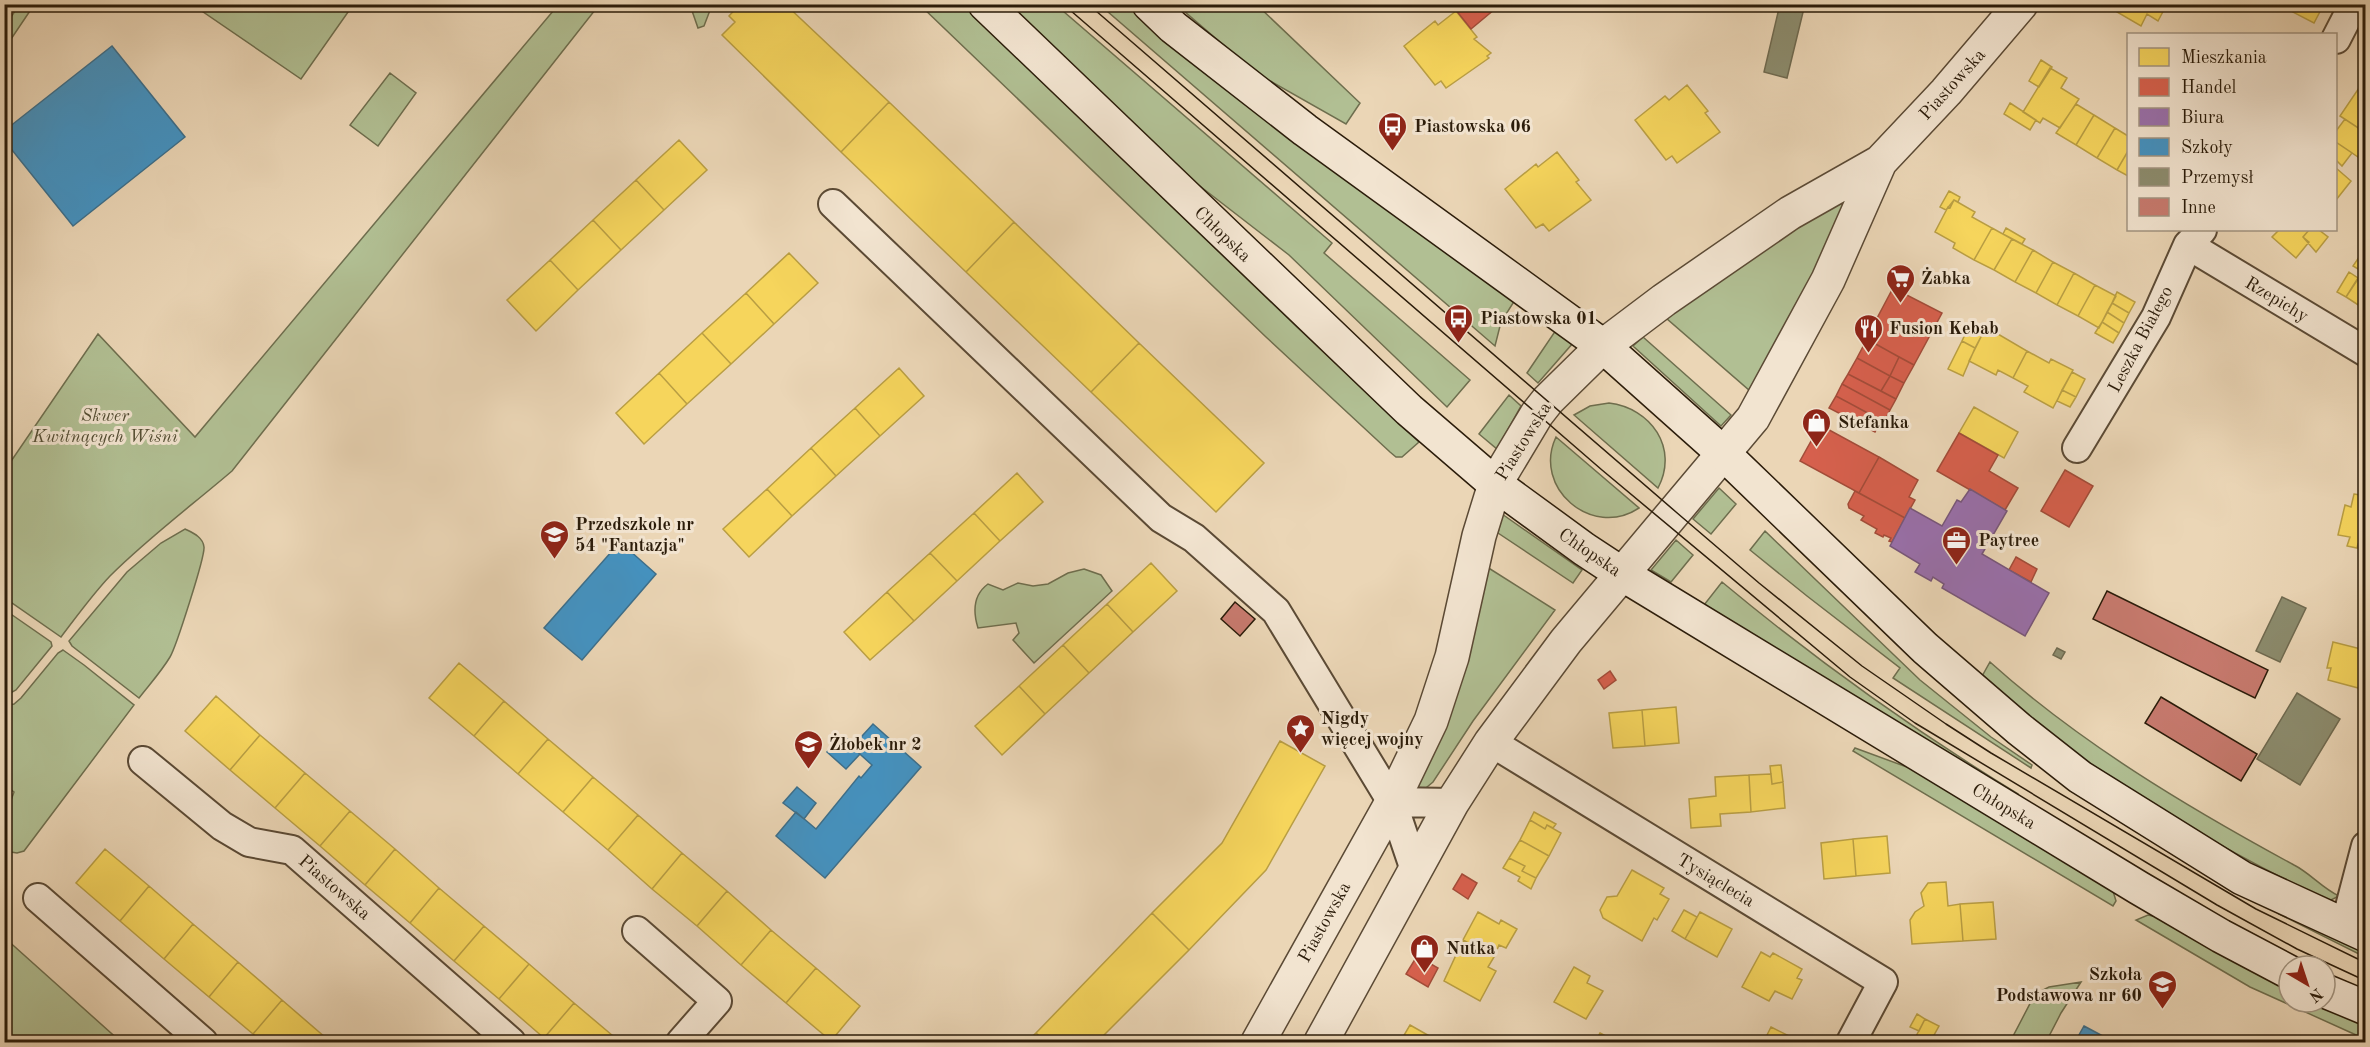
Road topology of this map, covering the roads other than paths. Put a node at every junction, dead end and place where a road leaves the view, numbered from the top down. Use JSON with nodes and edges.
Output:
{"nodes":[{"id":1,"x":985,"y":4,"type":"edge"},
{"id":2,"x":1149,"y":4,"type":"edge"},
{"id":3,"x":2021,"y":4,"type":"edge"},
{"id":4,"x":2354,"y":4,"type":"edge"},
{"id":5,"x":2337,"y":37,"type":"edge"},
{"id":6,"x":1880,"y":162,"type":"junction"},
{"id":7,"x":832,"y":204,"type":"dead end"},
{"id":8,"x":2195,"y":237,"type":"edge"},
{"id":9,"x":1603,"y":346,"type":"junction"},
{"id":10,"x":2366,"y":352,"type":"edge"},
{"id":11,"x":2077,"y":448,"type":"dead end"},
{"id":12,"x":1724,"y":454,"type":"junction"},
{"id":13,"x":1495,"y":484,"type":"junction"},
{"id":14,"x":1622,"y":574,"type":"junction"},
{"id":15,"x":1491,"y":742,"type":"junction"},
{"id":16,"x":143,"y":761,"type":"dead end"},
{"id":17,"x":1392,"y":802,"type":"junction"},
{"id":18,"x":1452,"y":803,"type":"junction"},
{"id":19,"x":2366,"y":846,"type":"edge"},
{"id":20,"x":1415,"y":870,"type":"junction"},
{"id":21,"x":38,"y":898,"type":"dead end"},
{"id":22,"x":2355,"y":930,"type":"edge"},
{"id":23,"x":637,"y":931,"type":"dead end"},
{"id":24,"x":2277,"y":966,"type":"edge"},
{"id":25,"x":2337,"y":996,"type":"edge"},
{"id":26,"x":2366,"y":1008,"type":"edge"},
{"id":27,"x":203,"y":1042,"type":"edge"},
{"id":28,"x":511,"y":1042,"type":"edge"},
{"id":29,"x":681,"y":1042,"type":"edge"},
{"id":30,"x":1258,"y":1042,"type":"edge"},
{"id":31,"x":1321,"y":1042,"type":"edge"},
{"id":32,"x":1851,"y":1042,"type":"edge"}],
"edges":[{"from":1,"to":13,"type":"main road","name":"Chłopska"},
{"from":2,"to":9,"type":"main road"},
{"from":3,"to":6,"type":"main road","name":"Piastowska"},
{"from":4,"to":5,"type":"street"},
{"from":6,"to":9,"type":"main road","name":"Piastowska"},
{"from":6,"to":12,"type":"main road","name":"Piastowska"},
{"from":7,"to":17,"type":"street"},
{"from":8,"to":10,"type":"street","name":"Rzepichy"},
{"from":8,"to":11,"type":"street","name":"Leszka Białego"},
{"from":9,"to":12,"type":"main road"},
{"from":9,"to":13,"type":"main road","name":"Piastowska"},
{"from":12,"to":14,"type":"main road","name":"Piastowska"},
{"from":12,"to":22,"type":"main road"},
{"from":13,"to":14,"type":"main road","name":"Chłopska"},
{"from":13,"to":17,"type":"main road","name":"Piastowska"},
{"from":14,"to":15,"type":"main road","name":"Piastowska"},
{"from":14,"to":24,"type":"main road","name":"Chłopska"},
{"from":15,"to":18,"type":"main road","name":"Piastowska"},
{"from":15,"to":32,"type":"street","name":"Tysiąclecia"},
{"from":16,"to":28,"type":"street","name":"Piastowska"},
{"from":17,"to":18,"type":"street"},
{"from":17,"to":20,"type":"street"},
{"from":17,"to":30,"type":"main road","name":"Piastowska"},
{"from":18,"to":20,"type":"main road","name":"Piastowska"},
{"from":19,"to":22,"type":"street"},
{"from":20,"to":31,"type":"main road","name":"Piastowska"},
{"from":21,"to":27,"type":"street"},
{"from":23,"to":29,"type":"street"},
{"from":25,"to":26,"type":"main road"}]}
